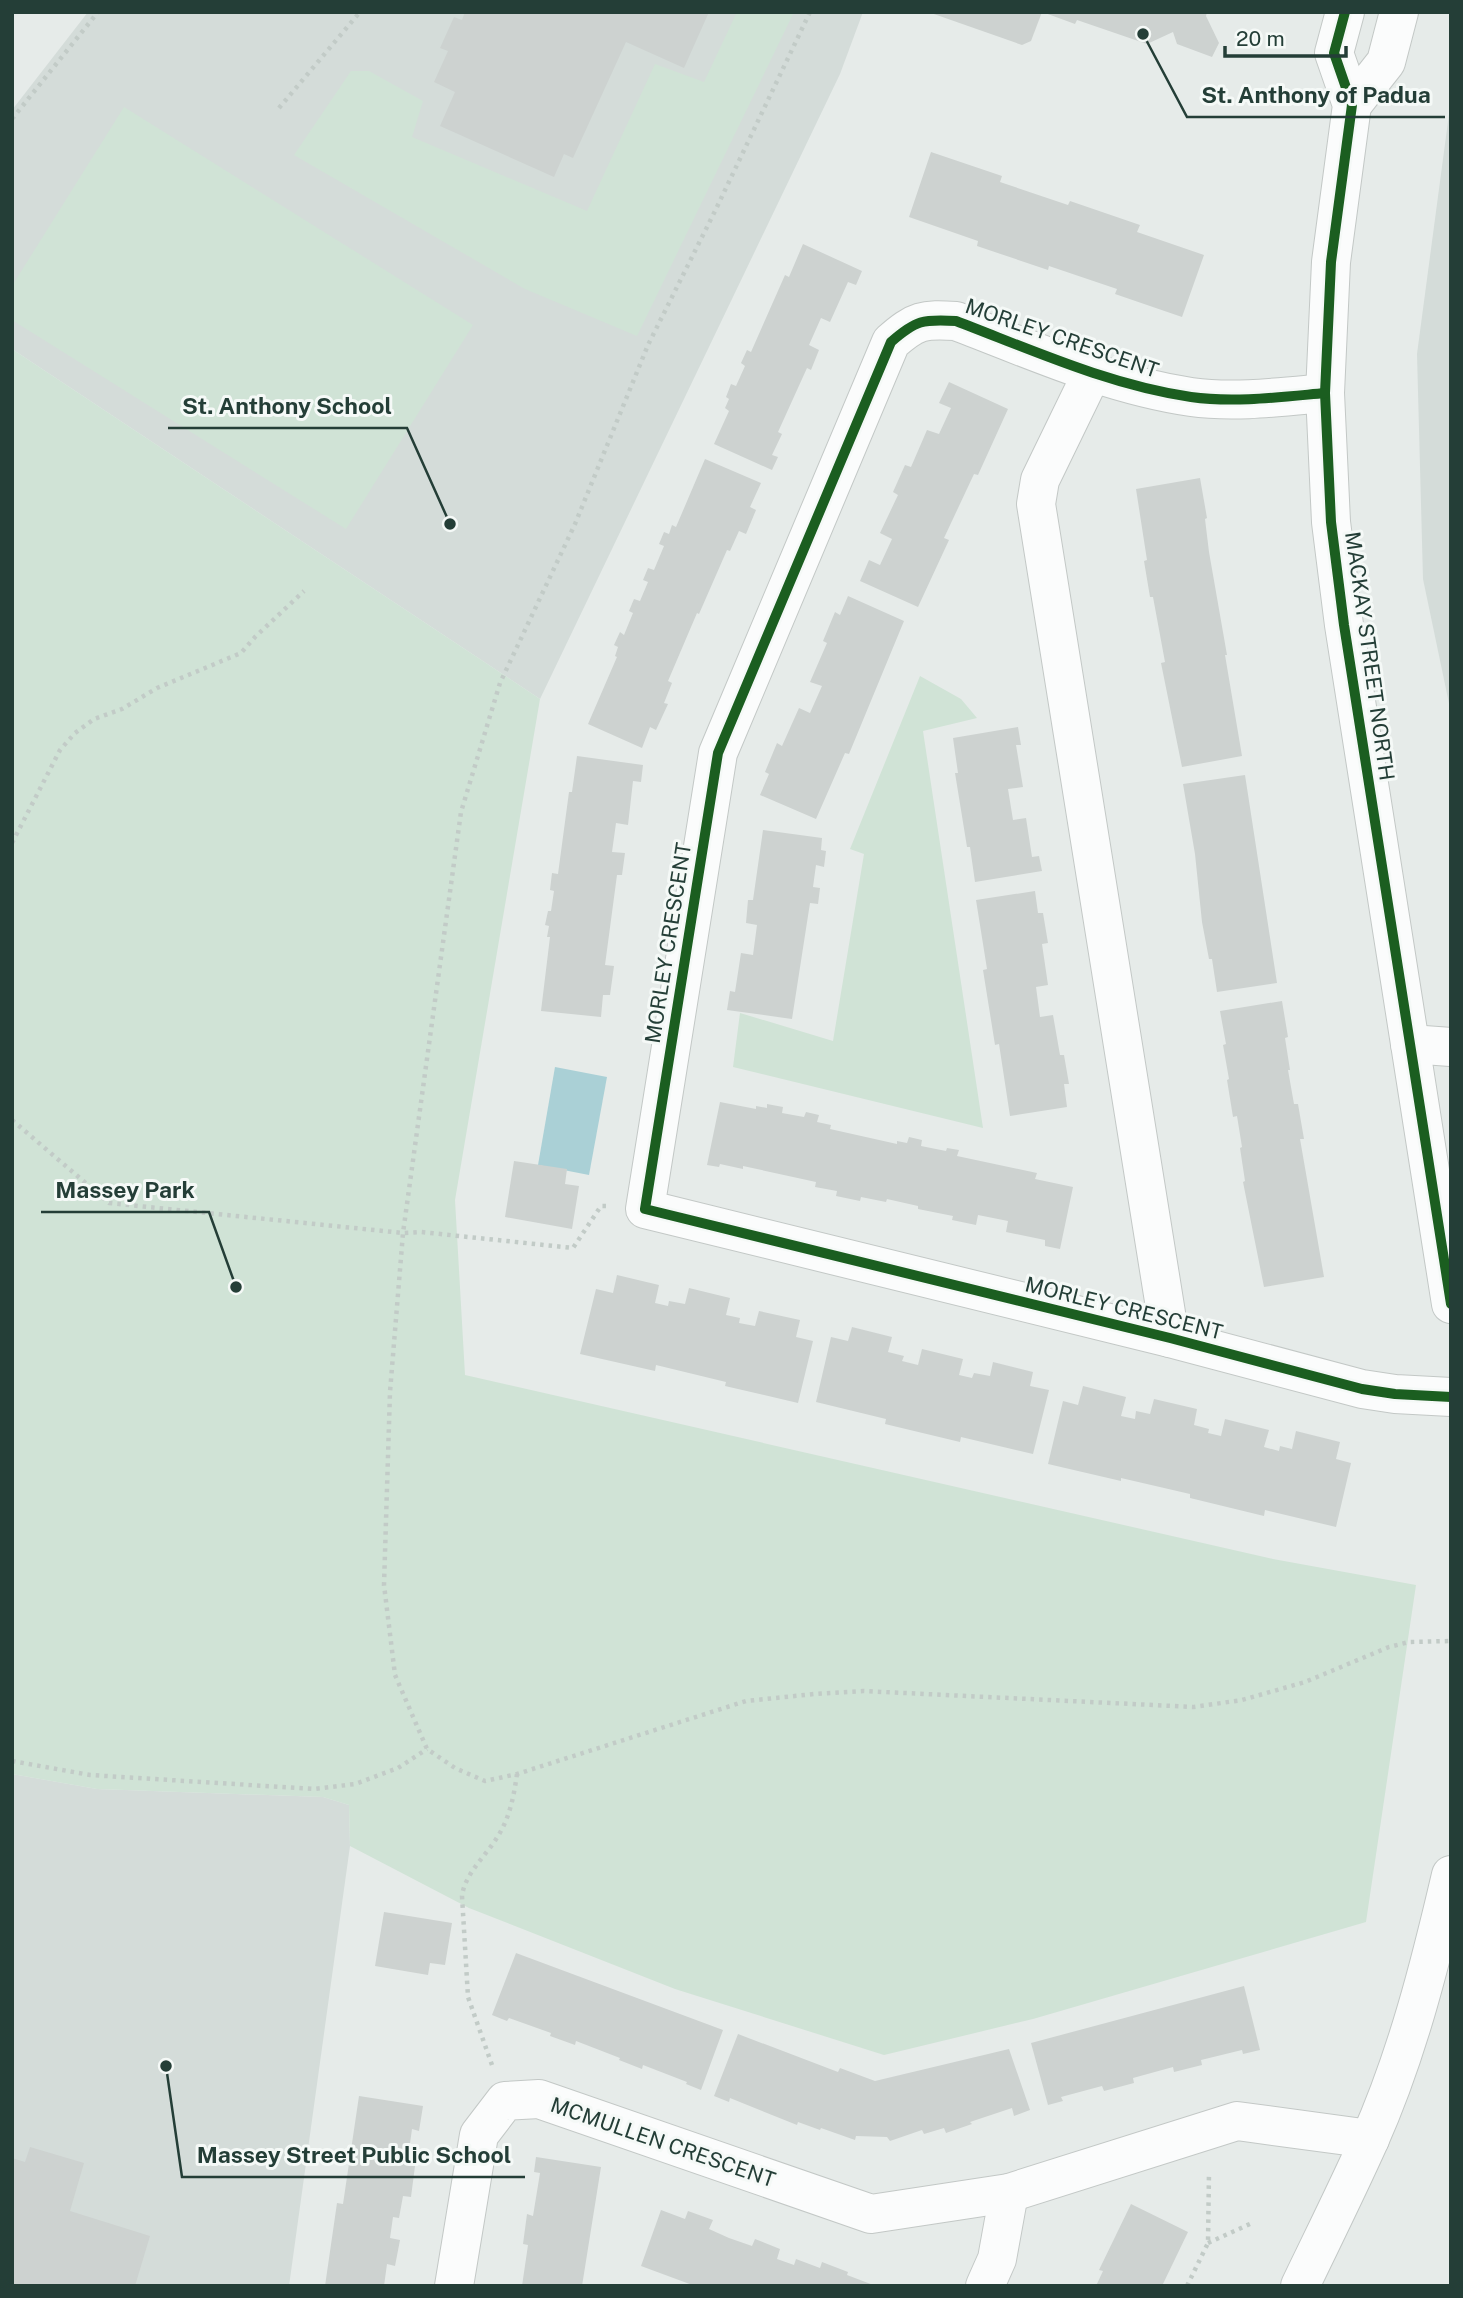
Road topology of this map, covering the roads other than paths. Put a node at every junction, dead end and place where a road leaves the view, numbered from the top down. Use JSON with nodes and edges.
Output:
{"nodes":[{"id":1,"x":1345,"y":12,"type":"edge"},
{"id":2,"x":1399,"y":12,"type":"edge"},
{"id":3,"x":1352,"y":105,"type":"junction"},
{"id":4,"x":1092,"y":373,"type":"junction"},
{"id":5,"x":1325,"y":393,"type":"junction"},
{"id":6,"x":1410,"y":1044,"type":"junction"},
{"id":7,"x":1451,"y":1047,"type":"edge"},
{"id":8,"x":1451,"y":1304,"type":"edge"},
{"id":9,"x":1170,"y":1338,"type":"junction"},
{"id":10,"x":1451,"y":1397,"type":"edge"},
{"id":11,"x":1451,"y":1875,"type":"edge"},
{"id":12,"x":1370,"y":2139,"type":"junction"},
{"id":13,"x":1009,"y":2193,"type":"junction"},
{"id":14,"x":454,"y":2286,"type":"edge"},
{"id":15,"x":985,"y":2286,"type":"edge"},
{"id":16,"x":1300,"y":2286,"type":"edge"}],
"edges":[{"from":1,"to":3,"type":"street","name":"MACKAY STREET NORTH"},
{"from":2,"to":3,"type":"street"},
{"from":3,"to":5,"type":"street","name":"MACKAY STREET NORTH"},
{"from":4,"to":5,"type":"street","name":"MORLEY CRESCENT"},
{"from":4,"to":9,"type":"street","name":"MORLEY CRESCENT"},
{"from":4,"to":9,"type":"street","name":"MORLEY CRESCENT"},
{"from":5,"to":6,"type":"street","name":"MACKAY STREET NORTH"},
{"from":6,"to":7,"type":"street"},
{"from":6,"to":8,"type":"street","name":"MACKAY STREET NORTH"},
{"from":9,"to":10,"type":"street","name":"MORLEY CRESCENT"},
{"from":11,"to":12,"type":"street"},
{"from":12,"to":13,"type":"street","name":"MCMULLEN CRESCENT"},
{"from":12,"to":16,"type":"street"},
{"from":13,"to":14,"type":"street","name":"MCMULLEN CRESCENT"},
{"from":13,"to":15,"type":"street"}]}
